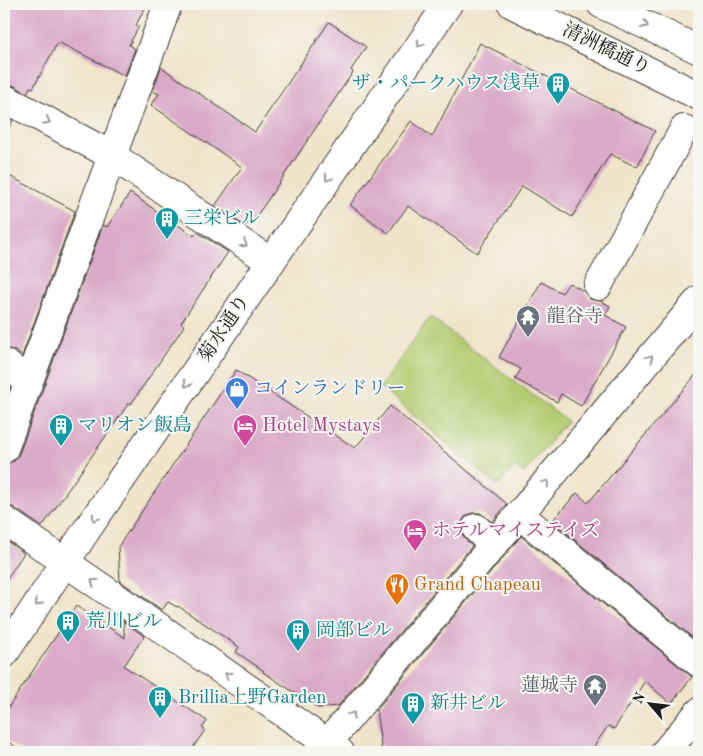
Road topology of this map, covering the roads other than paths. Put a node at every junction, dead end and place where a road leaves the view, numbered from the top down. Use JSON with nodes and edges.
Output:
{"nodes":[{"id":1,"x":168,"y":4,"type":"edge"},
{"id":2,"x":448,"y":4,"type":"edge"},
{"id":3,"x":512,"y":4,"type":"edge"},
{"id":4,"x":601,"y":4,"type":"edge"},
{"id":5,"x":699,"y":50,"type":"edge"},
{"id":6,"x":699,"y":96,"type":"edge"},
{"id":7,"x":4,"y":98,"type":"edge"},
{"id":8,"x":684,"y":129,"type":"dead end"},
{"id":9,"x":111,"y":155,"type":"junction"},
{"id":10,"x":271,"y":262,"type":"junction"},
{"id":11,"x":598,"y":286,"type":"dead end"},
{"id":12,"x":699,"y":300,"type":"edge"},
{"id":13,"x":4,"y":363,"type":"edge"},
{"id":14,"x":28,"y":380,"type":"junction"},
{"id":15,"x":4,"y":448,"type":"edge"},
{"id":16,"x":519,"y":514,"type":"junction"},
{"id":17,"x":4,"y":520,"type":"edge"},
{"id":18,"x":65,"y":562,"type":"junction"},
{"id":19,"x":4,"y":654,"type":"edge"},
{"id":20,"x":699,"y":663,"type":"edge"},
{"id":21,"x":699,"y":712,"type":"edge"},
{"id":22,"x":329,"y":749,"type":"edge"},
{"id":23,"x":665,"y":752,"type":"edge"}],
"edges":[{"from":1,"to":9,"type":"street"},
{"from":2,"to":10,"type":"street","name":"菊水通り","one_way":true},
{"from":3,"to":6,"type":"street","name":"清洲橋通り"},
{"from":4,"to":5,"type":"street","name":"清洲橋通り","one_way":true},
{"from":7,"to":9,"type":"street","one_way":true},
{"from":8,"to":11,"type":"street"},
{"from":9,"to":10,"type":"street","one_way":true},
{"from":9,"to":14,"type":"street"},
{"from":10,"to":18,"type":"street","name":"菊水通り","one_way":true},
{"from":16,"to":12,"type":"street","one_way":true},
{"from":13,"to":14,"type":"street"},
{"from":14,"to":15,"type":"street"},
{"from":16,"to":20,"type":"street"},
{"from":22,"to":16,"type":"street","one_way":true},
{"from":17,"to":18,"type":"street"},
{"from":18,"to":19,"type":"street","name":"菊水通り","one_way":true},
{"from":22,"to":18,"type":"street","one_way":true},
{"from":21,"to":23,"type":"street"}]}
